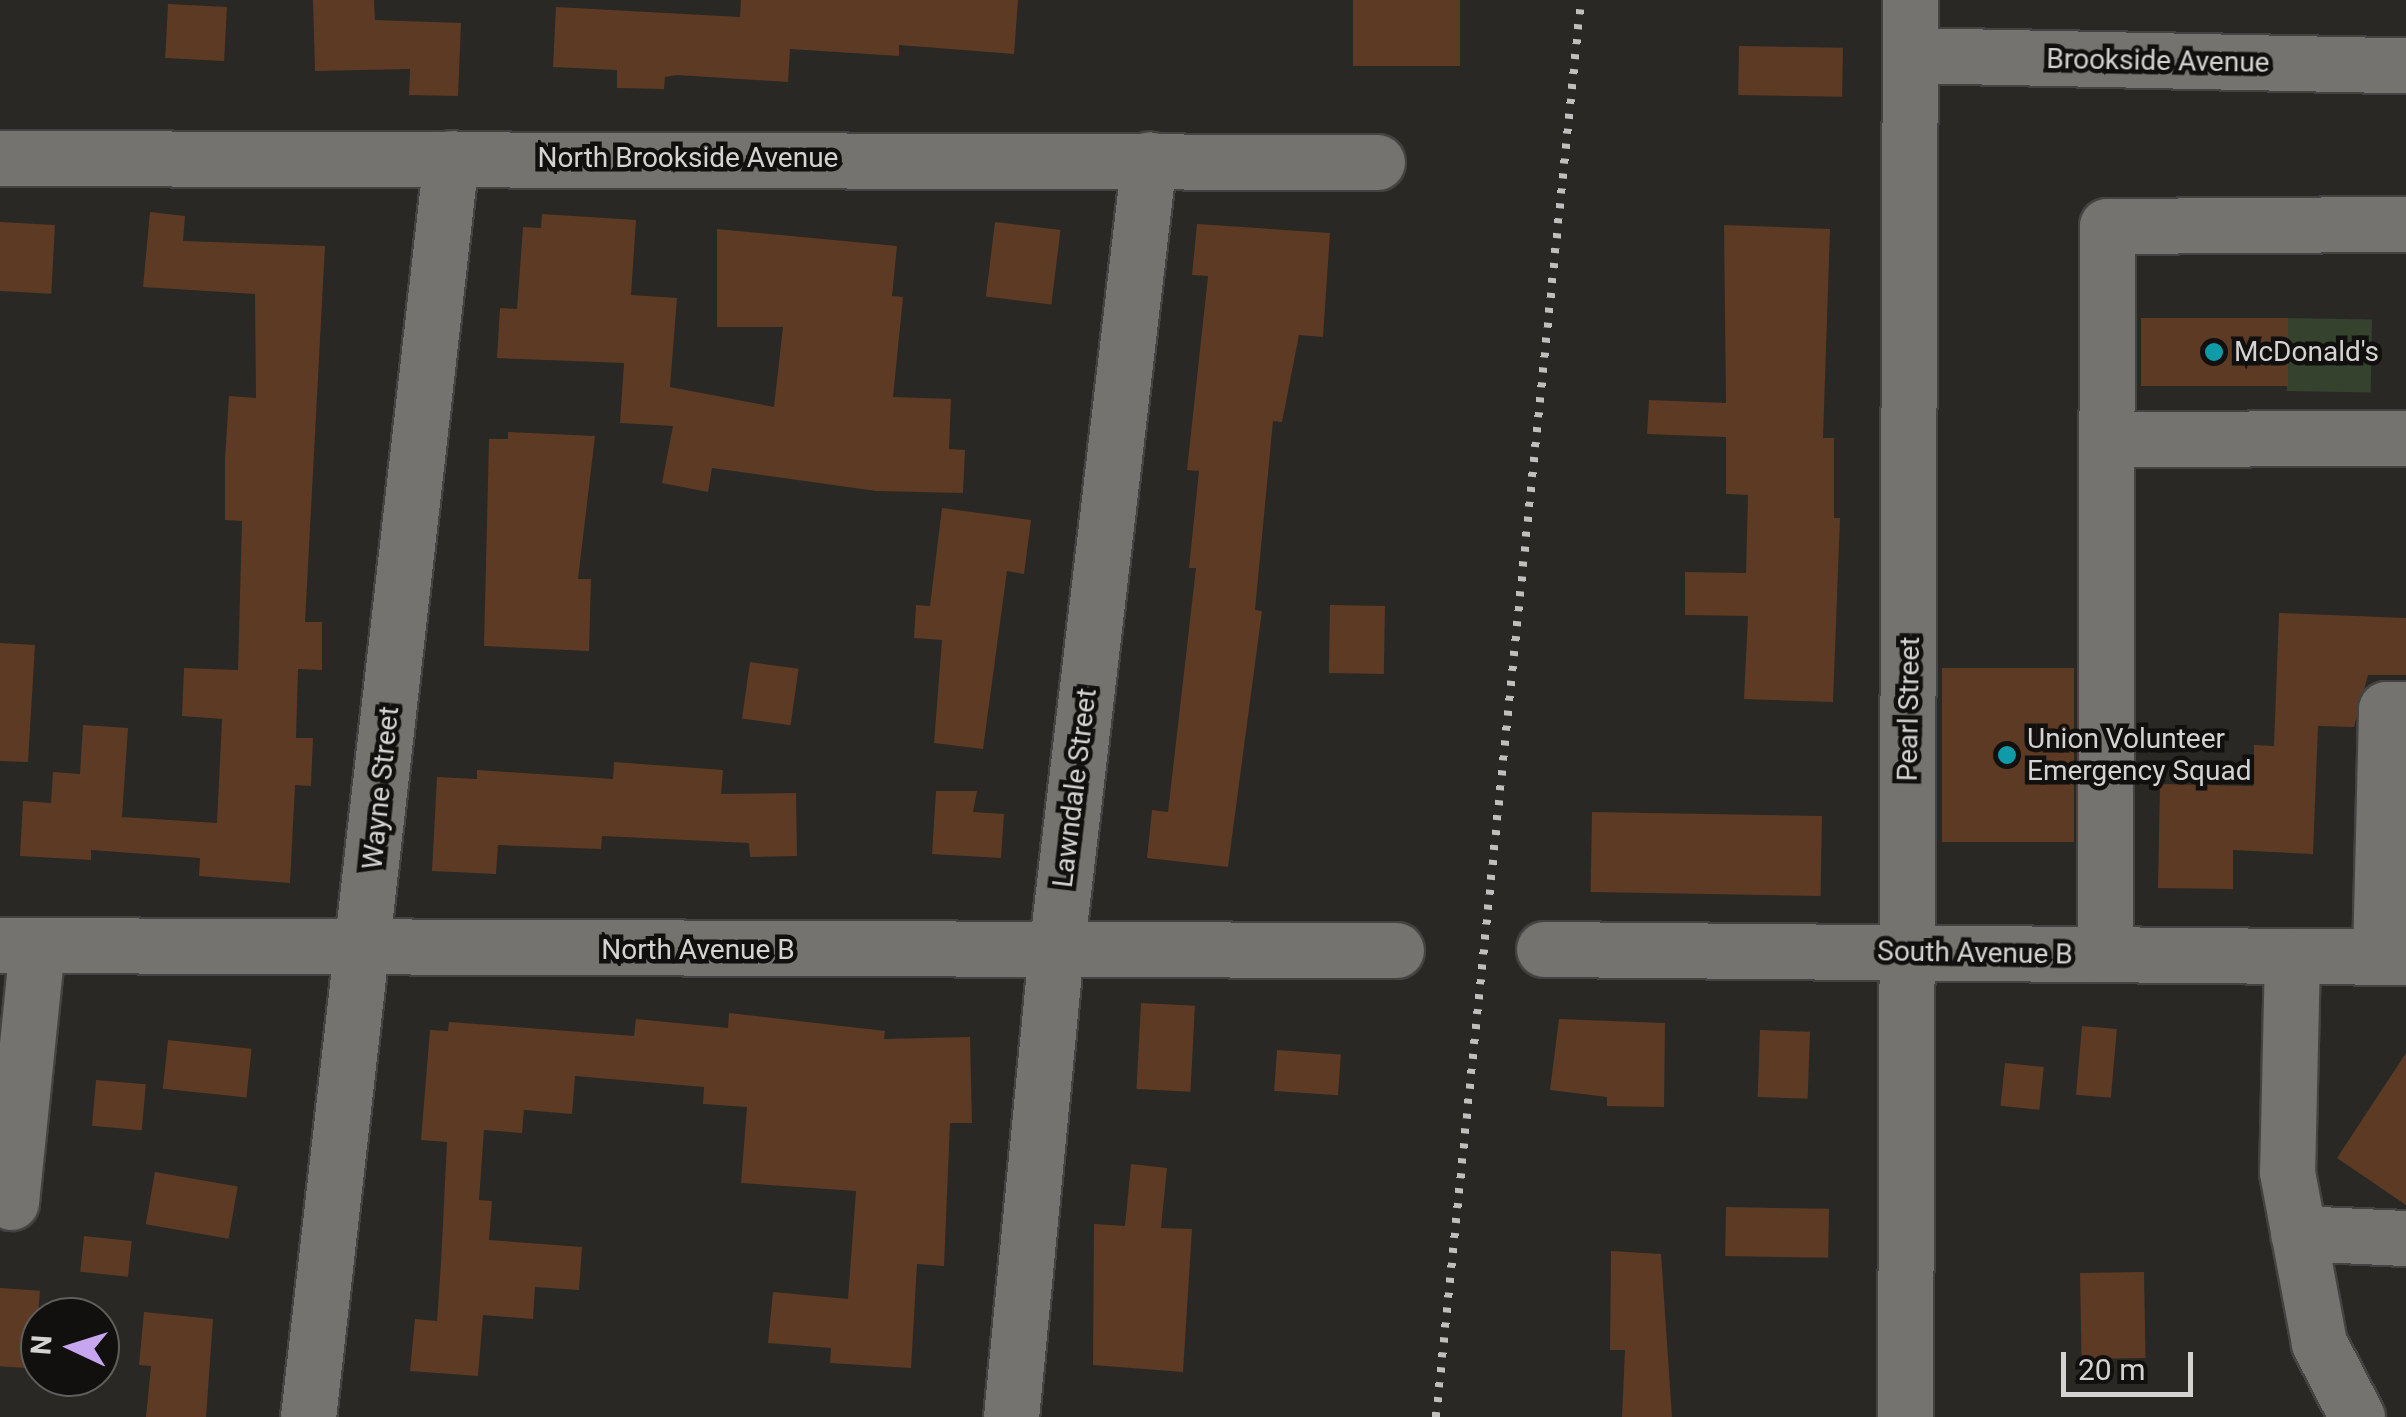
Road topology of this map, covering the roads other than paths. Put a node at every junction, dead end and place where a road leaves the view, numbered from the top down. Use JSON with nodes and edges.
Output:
{"nodes":[{"id":1,"x":1910,"y":0,"type":"edge"},
{"id":2,"x":1910,"y":55,"type":"junction"},
{"id":3,"x":2406,"y":65,"type":"edge"},
{"id":4,"x":0,"y":158,"type":"edge"},
{"id":5,"x":451,"y":158,"type":"junction"},
{"id":6,"x":1149,"y":159,"type":"junction"},
{"id":7,"x":1377,"y":162,"type":"dead end"},
{"id":8,"x":2406,"y":224,"type":"edge"},
{"id":9,"x":2406,"y":438,"type":"edge"},
{"id":10,"x":2107,"y":439,"type":"junction"},
{"id":11,"x":2406,"y":709,"type":"edge"},
{"id":12,"x":19,"y":945,"type":"edge"},
{"id":13,"x":364,"y":948,"type":"junction"},
{"id":14,"x":1544,"y":949,"type":"dead end"},
{"id":15,"x":1396,"y":950,"type":"dead end"},
{"id":16,"x":1056,"y":952,"type":"junction"},
{"id":17,"x":1904,"y":952,"type":"junction"},
{"id":18,"x":2105,"y":954,"type":"junction"},
{"id":19,"x":2292,"y":956,"type":"junction"},
{"id":20,"x":2393,"y":957,"type":"edge"},
{"id":21,"x":10,"y":1202,"type":"dead end"},
{"id":22,"x":2298,"y":1232,"type":"junction"},
{"id":23,"x":2406,"y":1238,"type":"edge"},
{"id":24,"x":308,"y":1417,"type":"edge"},
{"id":25,"x":1011,"y":1417,"type":"edge"},
{"id":26,"x":1904,"y":1417,"type":"edge"},
{"id":27,"x":2358,"y":1417,"type":"edge"}],
"edges":[{"from":1,"to":2,"type":"street","name":"Pearl Street"},
{"from":2,"to":3,"type":"street","name":"Brookside Avenue"},
{"from":2,"to":17,"type":"street","name":"Pearl Street"},
{"from":4,"to":5,"type":"street","name":"North Brookside Avenue"},
{"from":5,"to":6,"type":"street","name":"North Brookside Avenue"},
{"from":5,"to":13,"type":"street","name":"Wayne Street"},
{"from":6,"to":7,"type":"street","name":"North Brookside Avenue"},
{"from":6,"to":16,"type":"street","name":"Lawndale Street"},
{"from":8,"to":10,"type":"street"},
{"from":9,"to":10,"type":"street"},
{"from":10,"to":18,"type":"street"},
{"from":11,"to":20,"type":"street"},
{"from":12,"to":13,"type":"street","name":"North Avenue B"},
{"from":12,"to":21,"type":"street"},
{"from":13,"to":16,"type":"street","name":"North Avenue B"},
{"from":13,"to":24,"type":"street","name":"Wayne Street"},
{"from":14,"to":17,"type":"street","name":"South Avenue B"},
{"from":15,"to":16,"type":"street","name":"North Avenue B"},
{"from":16,"to":25,"type":"street","name":"Lawndale Street"},
{"from":17,"to":18,"type":"street","name":"South Avenue B"},
{"from":17,"to":26,"type":"street","name":"Pearl Street"},
{"from":18,"to":19,"type":"street","name":"South Avenue B"},
{"from":19,"to":20,"type":"street","name":"South Avenue B"},
{"from":19,"to":22,"type":"street"},
{"from":22,"to":23,"type":"street"},
{"from":22,"to":27,"type":"street"}]}
